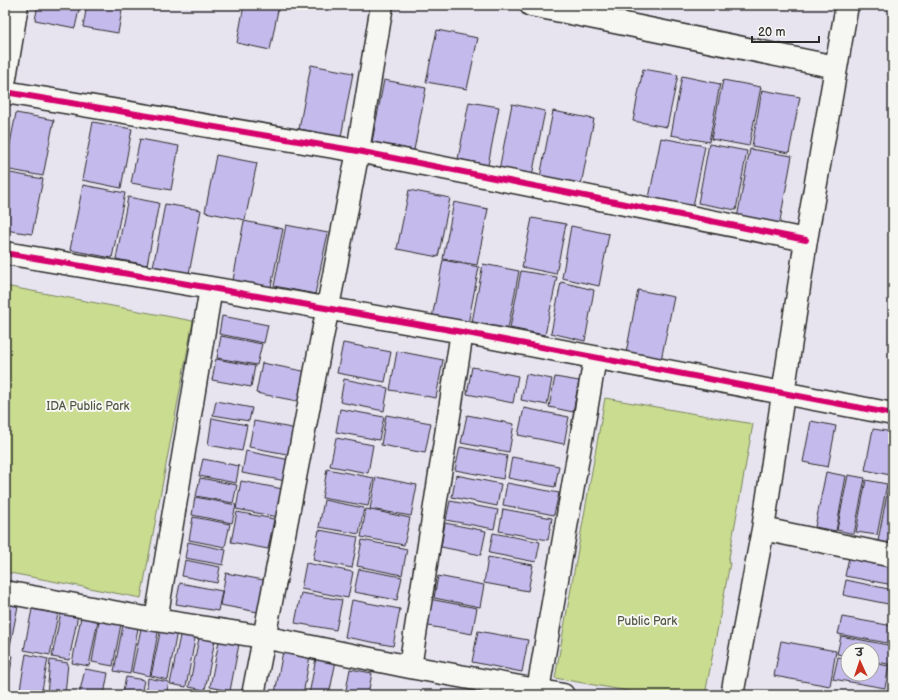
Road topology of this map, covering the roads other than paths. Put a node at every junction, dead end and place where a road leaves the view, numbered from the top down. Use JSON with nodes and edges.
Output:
{"nodes":[{"id":1,"x":17,"y":5,"type":"edge"},
{"id":2,"x":382,"y":5,"type":"edge"},
{"id":3,"x":532,"y":5,"type":"edge"},
{"id":4,"x":847,"y":5,"type":"edge"},
{"id":5,"x":836,"y":67,"type":"junction"},
{"id":6,"x":5,"y":78,"type":"edge"},
{"id":7,"x":5,"y":92,"type":"edge"},
{"id":8,"x":358,"y":151,"type":"junction"},
{"id":9,"x":806,"y":240,"type":"junction"},
{"id":10,"x":5,"y":253,"type":"edge"},
{"id":11,"x":211,"y":288,"type":"junction"},
{"id":12,"x":328,"y":309,"type":"junction"},
{"id":13,"x":462,"y":332,"type":"junction"},
{"id":14,"x":595,"y":358,"type":"junction"},
{"id":15,"x":782,"y":394,"type":"junction"},
{"id":16,"x":893,"y":414,"type":"edge"},
{"id":17,"x":763,"y":529,"type":"junction"},
{"id":18,"x":893,"y":556,"type":"edge"},
{"id":19,"x":5,"y":592,"type":"edge"},
{"id":20,"x":156,"y":620,"type":"junction"},
{"id":21,"x":263,"y":637,"type":"junction"},
{"id":22,"x":410,"y":667,"type":"junction"},
{"id":23,"x":538,"y":690,"type":"junction"},
{"id":24,"x":252,"y":695,"type":"edge"},
{"id":25,"x":563,"y":695,"type":"edge"},
{"id":26,"x":732,"y":695,"type":"edge"}],
"edges":[{"from":1,"to":6,"type":"street"},
{"from":2,"to":8,"type":"street"},
{"from":3,"to":5,"type":"street"},
{"from":4,"to":5,"type":"street"},
{"from":5,"to":9,"type":"street"},
{"from":7,"to":8,"type":"street"},
{"from":8,"to":9,"type":"street"},
{"from":8,"to":12,"type":"street"},
{"from":9,"to":15,"type":"street"},
{"from":10,"to":11,"type":"street"},
{"from":11,"to":12,"type":"street"},
{"from":11,"to":20,"type":"street"},
{"from":12,"to":13,"type":"street"},
{"from":12,"to":21,"type":"street"},
{"from":13,"to":14,"type":"street"},
{"from":13,"to":22,"type":"street"},
{"from":14,"to":15,"type":"street"},
{"from":14,"to":23,"type":"street"},
{"from":15,"to":16,"type":"street"},
{"from":15,"to":17,"type":"street"},
{"from":17,"to":18,"type":"street"},
{"from":17,"to":26,"type":"street"},
{"from":19,"to":20,"type":"street"},
{"from":20,"to":21,"type":"street"},
{"from":21,"to":22,"type":"street"},
{"from":21,"to":24,"type":"street"},
{"from":22,"to":23,"type":"street"},
{"from":23,"to":25,"type":"street"}]}
